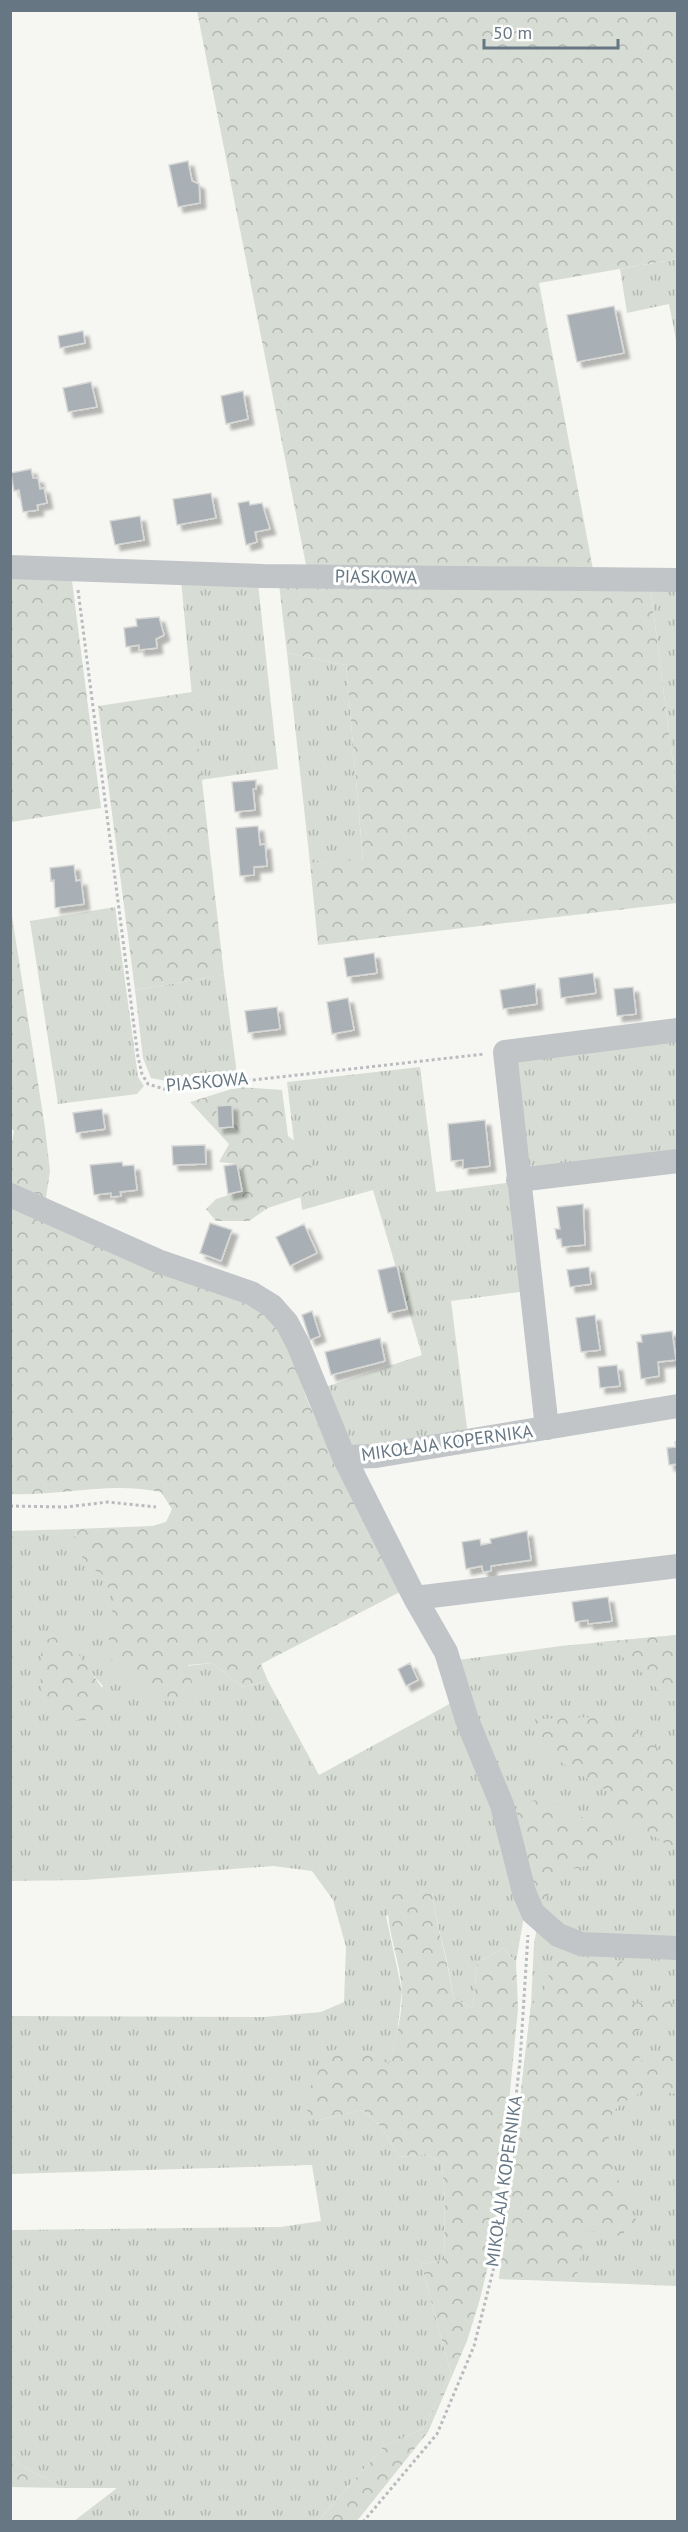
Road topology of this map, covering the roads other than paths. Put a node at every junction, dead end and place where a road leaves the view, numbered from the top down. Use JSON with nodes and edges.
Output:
{"nodes":[{"id":1,"x":10,"y":567,"type":"edge"},
{"id":2,"x":678,"y":580,"type":"edge"},
{"id":3,"x":678,"y":1030,"type":"edge"},
{"id":4,"x":678,"y":1161,"type":"edge"},
{"id":5,"x":519,"y":1180,"type":"junction"},
{"id":6,"x":10,"y":1195,"type":"edge"},
{"id":7,"x":678,"y":1406,"type":"edge"},
{"id":8,"x":547,"y":1428,"type":"junction"},
{"id":9,"x":344,"y":1457,"type":"junction"},
{"id":10,"x":678,"y":1566,"type":"edge"},
{"id":11,"x":415,"y":1598,"type":"junction"},
{"id":12,"x":678,"y":1948,"type":"edge"}],
"edges":[{"from":1,"to":2,"type":"street","name":"PIASKOWA"},
{"from":3,"to":5,"type":"street"},
{"from":4,"to":5,"type":"street"},
{"from":5,"to":8,"type":"street"},
{"from":6,"to":9,"type":"street","name":"MIKOŁAJA KOPERNIKA"},
{"from":7,"to":8,"type":"street","name":"MIKOŁAJA KOPERNIKA"},
{"from":8,"to":9,"type":"street","name":"MIKOŁAJA KOPERNIKA"},
{"from":9,"to":11,"type":"street"},
{"from":10,"to":11,"type":"street"},
{"from":11,"to":12,"type":"street"}]}
